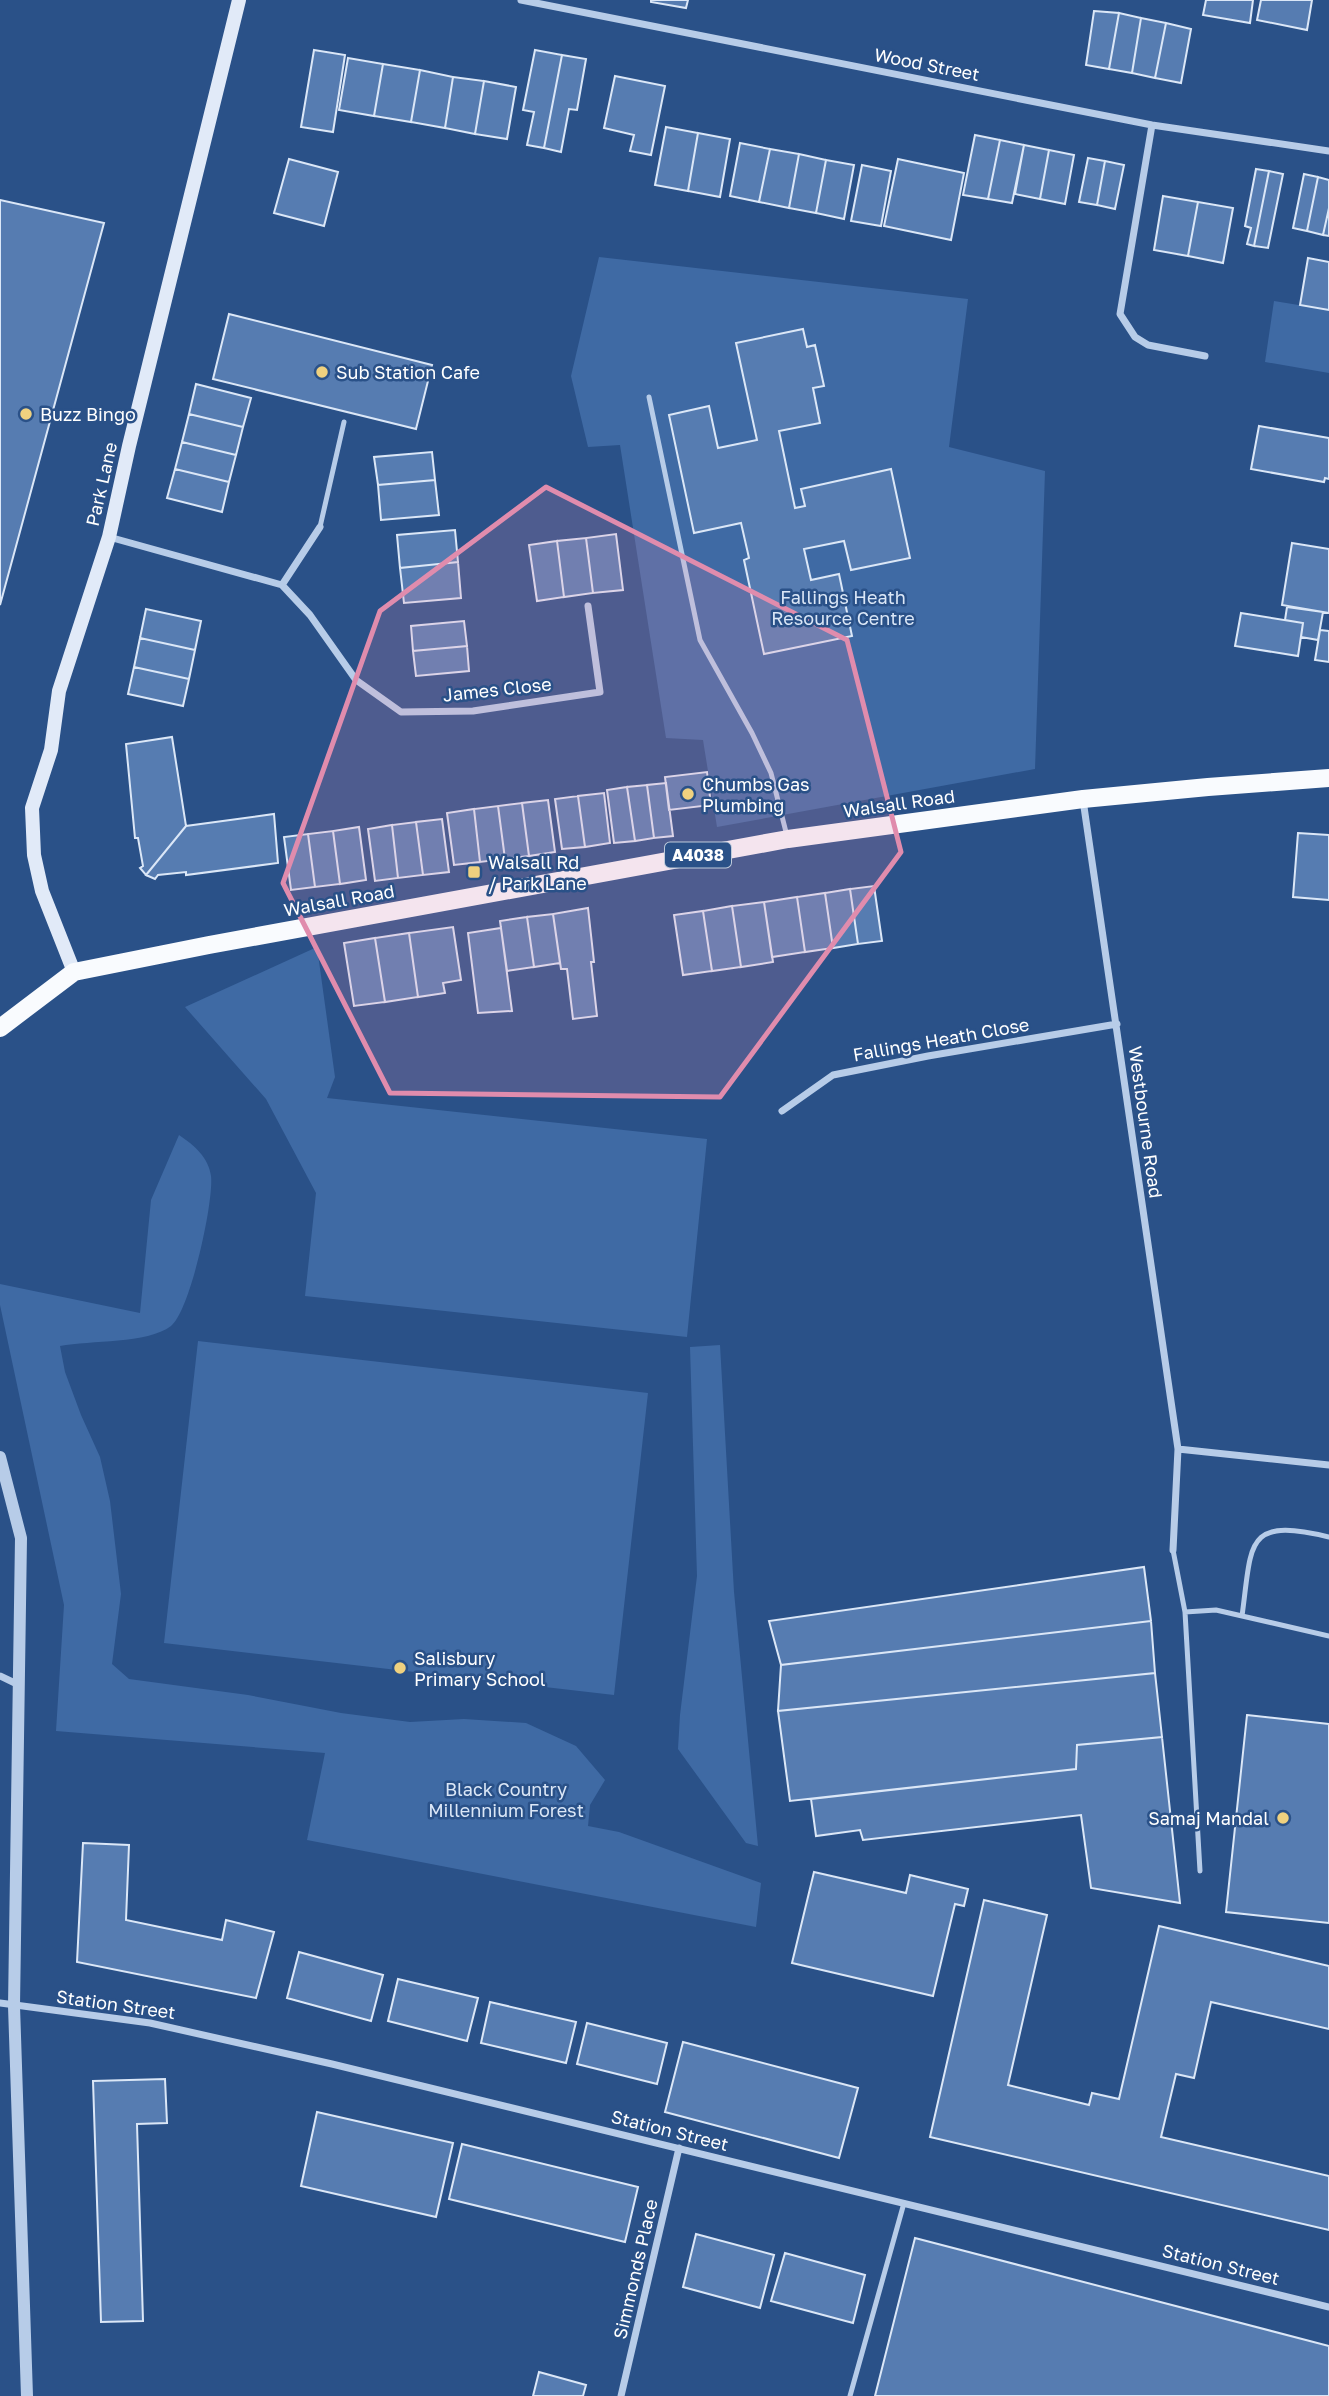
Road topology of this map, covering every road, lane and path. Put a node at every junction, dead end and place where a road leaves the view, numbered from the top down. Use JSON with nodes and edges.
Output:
{"nodes":[{"id":1,"x":239,"y":0,"type":"edge"},
{"id":2,"x":521,"y":0,"type":"edge"},
{"id":3,"x":1152,"y":125,"type":"junction"},
{"id":4,"x":1329,"y":151,"type":"edge"},
{"id":5,"x":1205,"y":356,"type":"dead end"},
{"id":6,"x":649,"y":397,"type":"dead end"},
{"id":7,"x":344,"y":422,"type":"dead end"},
{"id":8,"x":320,"y":527,"type":"joint"},
{"id":9,"x":109,"y":537,"type":"junction"},
{"id":10,"x":282,"y":585,"type":"junction"},
{"id":11,"x":587,"y":606,"type":"dead end"},
{"id":12,"x":1329,"y":778,"type":"edge"},
{"id":13,"x":1083,"y":799,"type":"junction"},
{"id":14,"x":788,"y":839,"type":"junction"},
{"id":15,"x":74,"y":972,"type":"junction"},
{"id":16,"x":1116,"y":1024,"type":"junction"},
{"id":17,"x":0,"y":1028,"type":"edge"},
{"id":18,"x":782,"y":1111,"type":"dead end"},
{"id":19,"x":1178,"y":1449,"type":"junction"},
{"id":20,"x":0,"y":1457,"type":"edge"},
{"id":21,"x":1329,"y":1465,"type":"edge"},
{"id":22,"x":1329,"y":1537,"type":"edge"},
{"id":23,"x":1173,"y":1550,"type":"joint"},
{"id":24,"x":1185,"y":1612,"type":"junction"},
{"id":25,"x":1242,"y":1616,"type":"junction"},
{"id":26,"x":1329,"y":1636,"type":"edge"},
{"id":27,"x":0,"y":1676,"type":"edge"},
{"id":28,"x":19,"y":1685,"type":"junction"},
{"id":29,"x":1200,"y":1871,"type":"dead end"},
{"id":30,"x":0,"y":2003,"type":"edge"},
{"id":31,"x":14,"y":2006,"type":"junction"},
{"id":32,"x":679,"y":2148,"type":"junction"},
{"id":33,"x":904,"y":2203,"type":"junction"},
{"id":34,"x":1329,"y":2306,"type":"edge"},
{"id":35,"x":27,"y":2396,"type":"edge"},
{"id":36,"x":621,"y":2396,"type":"edge"},
{"id":37,"x":850,"y":2396,"type":"edge"}],
"edges":[{"from":1,"to":9,"type":"main road","name":"Park Lane"},
{"from":2,"to":3,"type":"street","name":"Wood Street"},
{"from":3,"to":4,"type":"street","name":"Wood Street"},
{"from":3,"to":5,"type":"street"},
{"from":6,"to":14,"type":"lane"},
{"from":7,"to":8,"type":"lane"},
{"from":8,"to":10,"type":"street"},
{"from":9,"to":10,"type":"street"},
{"from":9,"to":15,"type":"main road","name":"Park Lane"},
{"from":10,"to":11,"type":"street","name":"James Close"},
{"from":12,"to":13,"type":"main road","name":"Walsall Road","number":"A4038"},
{"from":13,"to":14,"type":"main road","name":"Walsall Road","number":"A4038"},
{"from":13,"to":16,"type":"street","name":"Westbourne Road"},
{"from":14,"to":15,"type":"main road","name":"Walsall Road","number":"A4038"},
{"from":15,"to":17,"type":"main road","name":"Walsall Road","number":"A4038"},
{"from":16,"to":18,"type":"street","name":"Fallings Heath Close"},
{"from":16,"to":19,"type":"street","name":"Westbourne Road"},
{"from":19,"to":21,"type":"street"},
{"from":19,"to":23,"type":"street","name":"Westbourne Road"},
{"from":20,"to":28,"type":"street"},
{"from":22,"to":25,"type":"lane"},
{"from":23,"to":24,"type":"lane"},
{"from":24,"to":25,"type":"lane"},
{"from":24,"to":29,"type":"lane"},
{"from":25,"to":26,"type":"lane"},
{"from":27,"to":28,"type":"street"},
{"from":28,"to":31,"type":"street"},
{"from":30,"to":31,"type":"street","name":"Station Street"},
{"from":31,"to":32,"type":"street","name":"Station Street"},
{"from":31,"to":35,"type":"street"},
{"from":32,"to":33,"type":"street","name":"Station Street"},
{"from":32,"to":36,"type":"street","name":"Simmonds Place"},
{"from":33,"to":34,"type":"street","name":"Station Street"},
{"from":33,"to":37,"type":"lane"}]}
